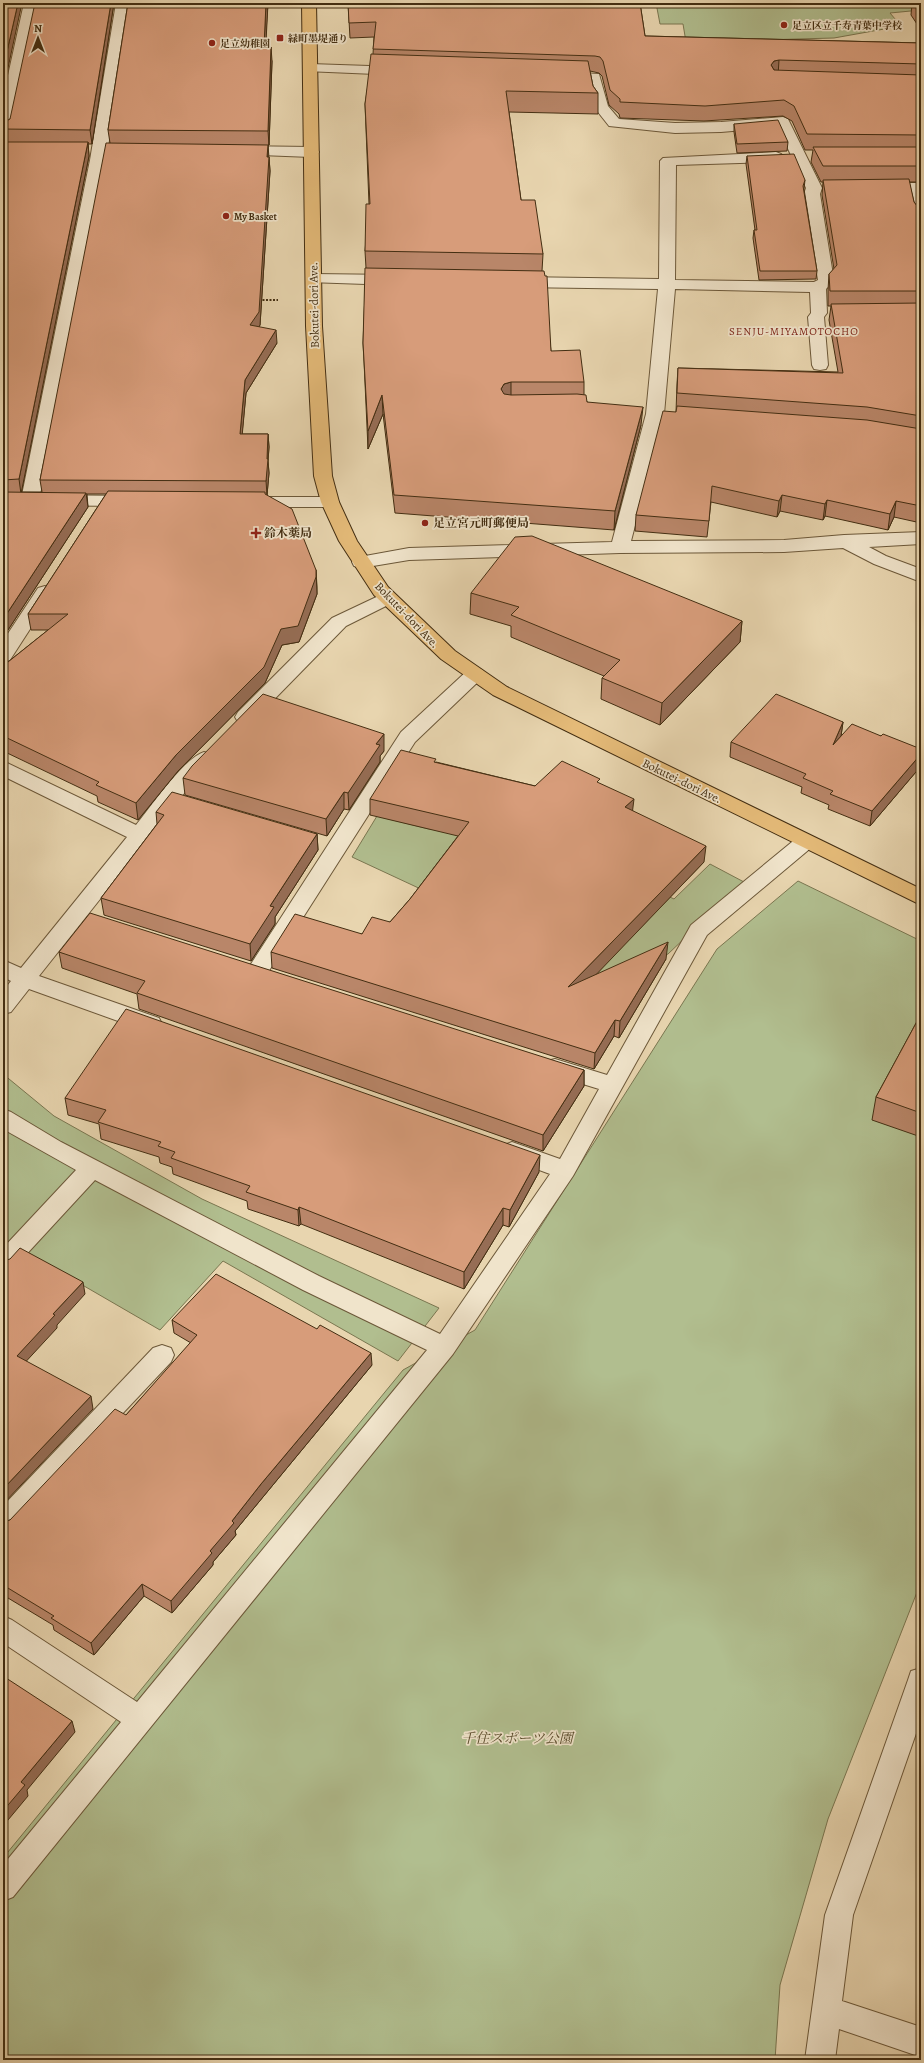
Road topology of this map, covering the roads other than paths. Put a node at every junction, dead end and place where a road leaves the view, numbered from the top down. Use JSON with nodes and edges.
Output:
{"nodes":[{"id":1,"x":31,"y":3,"type":"edge"},
{"id":2,"x":123,"y":3,"type":"edge"},
{"id":3,"x":309,"y":3,"type":"edge"},
{"id":4,"x":310,"y":68,"type":"junction"},
{"id":5,"x":414,"y":71,"type":"edge"},
{"id":6,"x":547,"y":75,"type":"edge"},
{"id":7,"x":3,"y":132,"type":"edge"},
{"id":8,"x":93,"y":150,"type":"junction"},
{"id":9,"x":116,"y":150,"type":"edge"},
{"id":10,"x":220,"y":151,"type":"edge"},
{"id":11,"x":311,"y":152,"type":"junction"},
{"id":12,"x":806,"y":156,"type":"junction"},
{"id":13,"x":814,"y":188,"type":"junction"},
{"id":14,"x":830,"y":188,"type":"edge"},
{"id":15,"x":868,"y":188,"type":"edge"},
{"id":16,"x":918,"y":188,"type":"edge"},
{"id":17,"x":921,"y":217,"type":"edge"},
{"id":18,"x":314,"y":279,"type":"junction"},
{"id":19,"x":407,"y":281,"type":"edge"},
{"id":20,"x":502,"y":282,"type":"edge"},
{"id":21,"x":667,"y":284,"type":"junction"},
{"id":22,"x":818,"y":287,"type":"junction"},
{"id":23,"x":820,"y":365,"type":"dead end"},
{"id":24,"x":3,"y":500,"type":"edge"},
{"id":25,"x":30,"y":500,"type":"junction"},
{"id":26,"x":103,"y":501,"type":"junction"},
{"id":27,"x":150,"y":501,"type":"edge"},
{"id":28,"x":229,"y":502,"type":"edge"},
{"id":29,"x":330,"y":502,"type":"junction"},
{"id":30,"x":90,"y":521,"type":"edge"},
{"id":31,"x":921,"y":538,"type":"edge"},
{"id":32,"x":843,"y":541,"type":"junction"},
{"id":33,"x":620,"y":547,"type":"junction"},
{"id":34,"x":361,"y":562,"type":"junction"},
{"id":35,"x":921,"y":576,"type":"edge"},
{"id":36,"x":52,"y":580,"type":"edge"},
{"id":37,"x":387,"y":598,"type":"junction"},
{"id":38,"x":4,"y":654,"type":"edge"},
{"id":39,"x":475,"y":674,"type":"junction"},
{"id":40,"x":3,"y":768,"type":"edge"},
{"id":41,"x":168,"y":799,"type":"junction"},
{"id":42,"x":191,"y":806,"type":"edge"},
{"id":43,"x":139,"y":836,"type":"junction"},
{"id":44,"x":805,"y":842,"type":"junction"},
{"id":45,"x":921,"y":898,"type":"edge"},
{"id":46,"x":76,"y":915,"type":"junction"},
{"id":47,"x":98,"y":922,"type":"edge"},
{"id":48,"x":3,"y":968,"type":"edge"},
{"id":49,"x":24,"y":979,"type":"junction"},
{"id":50,"x":279,"y":979,"type":"edge"},
{"id":51,"x":3,"y":1006,"type":"edge"},
{"id":52,"x":167,"y":1030,"type":"edge"},
{"id":53,"x":536,"y":1061,"type":"edge"},
{"id":54,"x":613,"y":1085,"type":"junction"},
{"id":55,"x":3,"y":1118,"type":"edge"},
{"id":56,"x":490,"y":1144,"type":"edge"},
{"id":57,"x":92,"y":1168,"type":"junction"},
{"id":58,"x":565,"y":1170,"type":"junction"},
{"id":59,"x":3,"y":1264,"type":"edge"},
{"id":60,"x":444,"y":1347,"type":"junction"},
{"id":61,"x":162,"y":1355,"type":"dead end"},
{"id":62,"x":3,"y":1523,"type":"edge"},
{"id":63,"x":3,"y":1628,"type":"edge"},
{"id":64,"x":921,"y":1680,"type":"edge"},
{"id":65,"x":140,"y":1719,"type":"junction"},
{"id":66,"x":3,"y":1887,"type":"edge"},
{"id":67,"x":827,"y":2010,"type":"junction"},
{"id":68,"x":921,"y":2042,"type":"edge"},
{"id":69,"x":820,"y":2060,"type":"edge"}],
"edges":[{"from":1,"to":7,"type":"street"},
{"from":2,"to":8,"type":"street"},
{"from":3,"to":4,"type":"main road","name":"Bokutei-dori Ave."},
{"from":4,"to":5,"type":"street"},
{"from":4,"to":11,"type":"main road","name":"Bokutei-dori Ave."},
{"from":6,"to":12,"type":"street"},
{"from":8,"to":9,"type":"street"},
{"from":8,"to":25,"type":"street"},
{"from":10,"to":11,"type":"street"},
{"from":11,"to":18,"type":"main road","name":"Bokutei-dori Ave."},
{"from":12,"to":13,"type":"street"},
{"from":12,"to":21,"type":"street"},
{"from":13,"to":14,"type":"street"},
{"from":13,"to":22,"type":"street"},
{"from":15,"to":16,"type":"street"},
{"from":16,"to":17,"type":"street"},
{"from":18,"to":19,"type":"street"},
{"from":18,"to":29,"type":"main road","name":"Bokutei-dori Ave."},
{"from":20,"to":21,"type":"street"},
{"from":21,"to":22,"type":"street"},
{"from":21,"to":33,"type":"street"},
{"from":22,"to":23,"type":"street"},
{"from":24,"to":25,"type":"street"},
{"from":25,"to":26,"type":"street"},
{"from":26,"to":27,"type":"street"},
{"from":26,"to":30,"type":"street"},
{"from":28,"to":29,"type":"street"},
{"from":29,"to":34,"type":"main road","name":"Bokutei-dori Ave."},
{"from":31,"to":32,"type":"street"},
{"from":32,"to":33,"type":"street"},
{"from":32,"to":35,"type":"street"},
{"from":33,"to":34,"type":"street"},
{"from":34,"to":37,"type":"main road","name":"Bokutei-dori Ave."},
{"from":36,"to":38,"type":"street"},
{"from":37,"to":39,"type":"main road","name":"Bokutei-dori Ave."},
{"from":37,"to":41,"type":"street"},
{"from":39,"to":44,"type":"main road","name":"Bokutei-dori Ave."},
{"from":39,"to":50,"type":"street"},
{"from":40,"to":43,"type":"street"},
{"from":41,"to":42,"type":"street"},
{"from":41,"to":43,"type":"street"},
{"from":43,"to":46,"type":"street"},
{"from":44,"to":45,"type":"main road","name":"Bokutei-dori Ave."},
{"from":44,"to":54,"type":"street"},
{"from":46,"to":47,"type":"street"},
{"from":46,"to":49,"type":"street"},
{"from":48,"to":49,"type":"street"},
{"from":49,"to":51,"type":"street"},
{"from":49,"to":52,"type":"street"},
{"from":53,"to":54,"type":"street"},
{"from":54,"to":58,"type":"street"},
{"from":55,"to":57,"type":"street"},
{"from":56,"to":58,"type":"street"},
{"from":57,"to":59,"type":"street"},
{"from":57,"to":60,"type":"street"},
{"from":58,"to":60,"type":"street"},
{"from":60,"to":65,"type":"street"},
{"from":61,"to":62,"type":"street"},
{"from":63,"to":65,"type":"street"},
{"from":64,"to":67,"type":"street"},
{"from":65,"to":66,"type":"street"},
{"from":67,"to":68,"type":"street"},
{"from":67,"to":69,"type":"street"}]}
